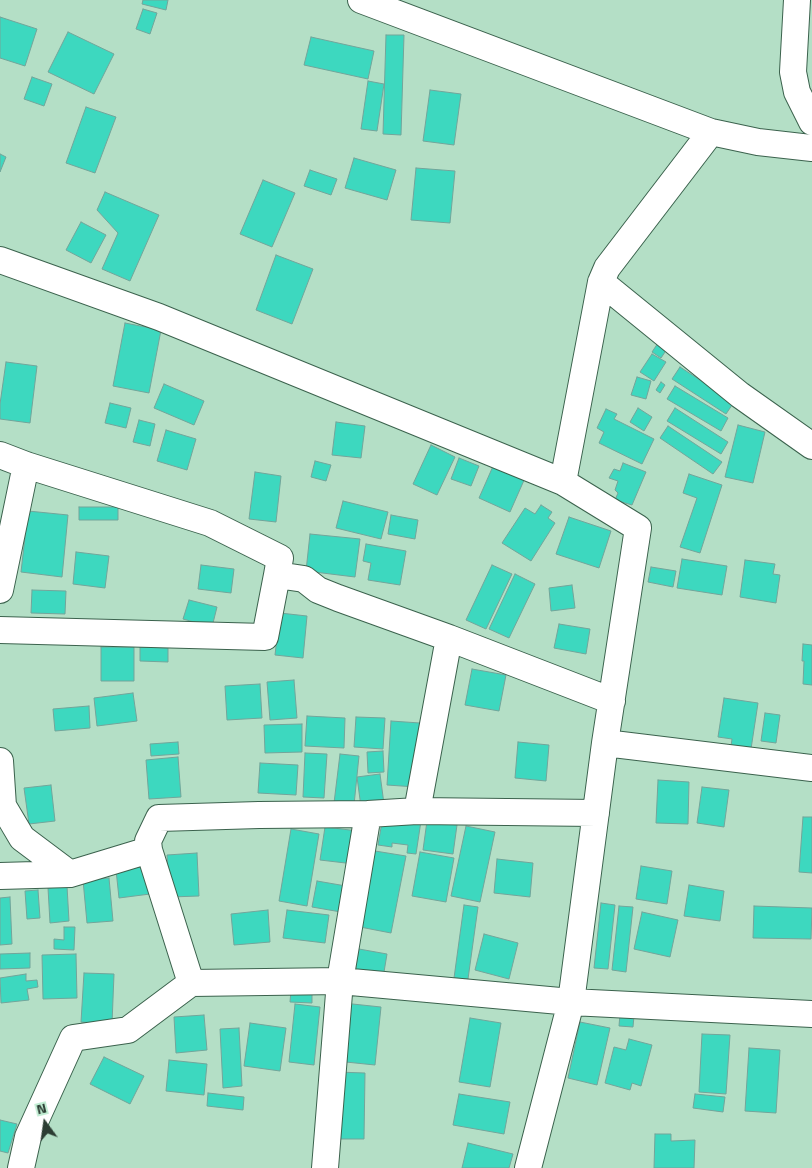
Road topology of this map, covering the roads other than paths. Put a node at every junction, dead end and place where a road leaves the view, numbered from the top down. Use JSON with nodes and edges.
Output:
{"nodes":[{"id":1,"x":361,"y":0,"type":"edge"},
{"id":2,"x":797,"y":0,"type":"edge"},
{"id":3,"x":812,"y":122,"type":"edge"},
{"id":4,"x":711,"y":132,"type":"junction"},
{"id":5,"x":812,"y":148,"type":"edge"},
{"id":6,"x":0,"y":260,"type":"edge"},
{"id":7,"x":601,"y":282,"type":"junction"},
{"id":8,"x":812,"y":446,"type":"edge"},
{"id":9,"x":0,"y":455,"type":"edge"},
{"id":10,"x":26,"y":465,"type":"junction"},
{"id":11,"x":562,"y":482,"type":"junction"},
{"id":12,"x":277,"y":575,"type":"junction"},
{"id":13,"x":0,"y":590,"type":"edge"},
{"id":14,"x":0,"y":630,"type":"edge"},
{"id":15,"x":449,"y":638,"type":"junction"},
{"id":16,"x":612,"y":701,"type":"junction"},
{"id":17,"x":605,"y":743,"type":"junction"},
{"id":18,"x":0,"y":761,"type":"edge"},
{"id":19,"x":812,"y":768,"type":"edge"},
{"id":20,"x":417,"y":811,"type":"junction"},
{"id":21,"x":596,"y":813,"type":"junction"},
{"id":22,"x":368,"y":814,"type":"junction"},
{"id":23,"x":149,"y":850,"type":"junction"},
{"id":24,"x":70,"y":874,"type":"junction"},
{"id":25,"x":0,"y":876,"type":"edge"},
{"id":26,"x":340,"y":981,"type":"junction"},
{"id":27,"x":191,"y":983,"type":"junction"},
{"id":28,"x":571,"y":1002,"type":"junction"},
{"id":29,"x":812,"y":1014,"type":"edge"},
{"id":30,"x":21,"y":1168,"type":"edge"},
{"id":31,"x":325,"y":1168,"type":"edge"},
{"id":32,"x":528,"y":1168,"type":"edge"}],
"edges":[{"from":1,"to":4,"type":"street"},
{"from":2,"to":3,"type":"street"},
{"from":4,"to":5,"type":"street"},
{"from":4,"to":7,"type":"street"},
{"from":6,"to":11,"type":"street"},
{"from":7,"to":8,"type":"street"},
{"from":7,"to":11,"type":"street"},
{"from":9,"to":10,"type":"street"},
{"from":10,"to":12,"type":"street"},
{"from":10,"to":13,"type":"street"},
{"from":11,"to":16,"type":"street"},
{"from":12,"to":14,"type":"street"},
{"from":12,"to":15,"type":"street"},
{"from":15,"to":16,"type":"street"},
{"from":15,"to":20,"type":"street"},
{"from":16,"to":17,"type":"street"},
{"from":17,"to":19,"type":"street"},
{"from":17,"to":21,"type":"street"},
{"from":18,"to":24,"type":"street"},
{"from":20,"to":21,"type":"street"},
{"from":20,"to":22,"type":"street"},
{"from":21,"to":28,"type":"street"},
{"from":22,"to":23,"type":"street"},
{"from":22,"to":26,"type":"street"},
{"from":23,"to":24,"type":"street"},
{"from":23,"to":27,"type":"street"},
{"from":24,"to":25,"type":"street"},
{"from":26,"to":27,"type":"street"},
{"from":26,"to":28,"type":"street"},
{"from":26,"to":31,"type":"street"},
{"from":27,"to":30,"type":"street"},
{"from":28,"to":29,"type":"street"},
{"from":28,"to":32,"type":"street"}]}
